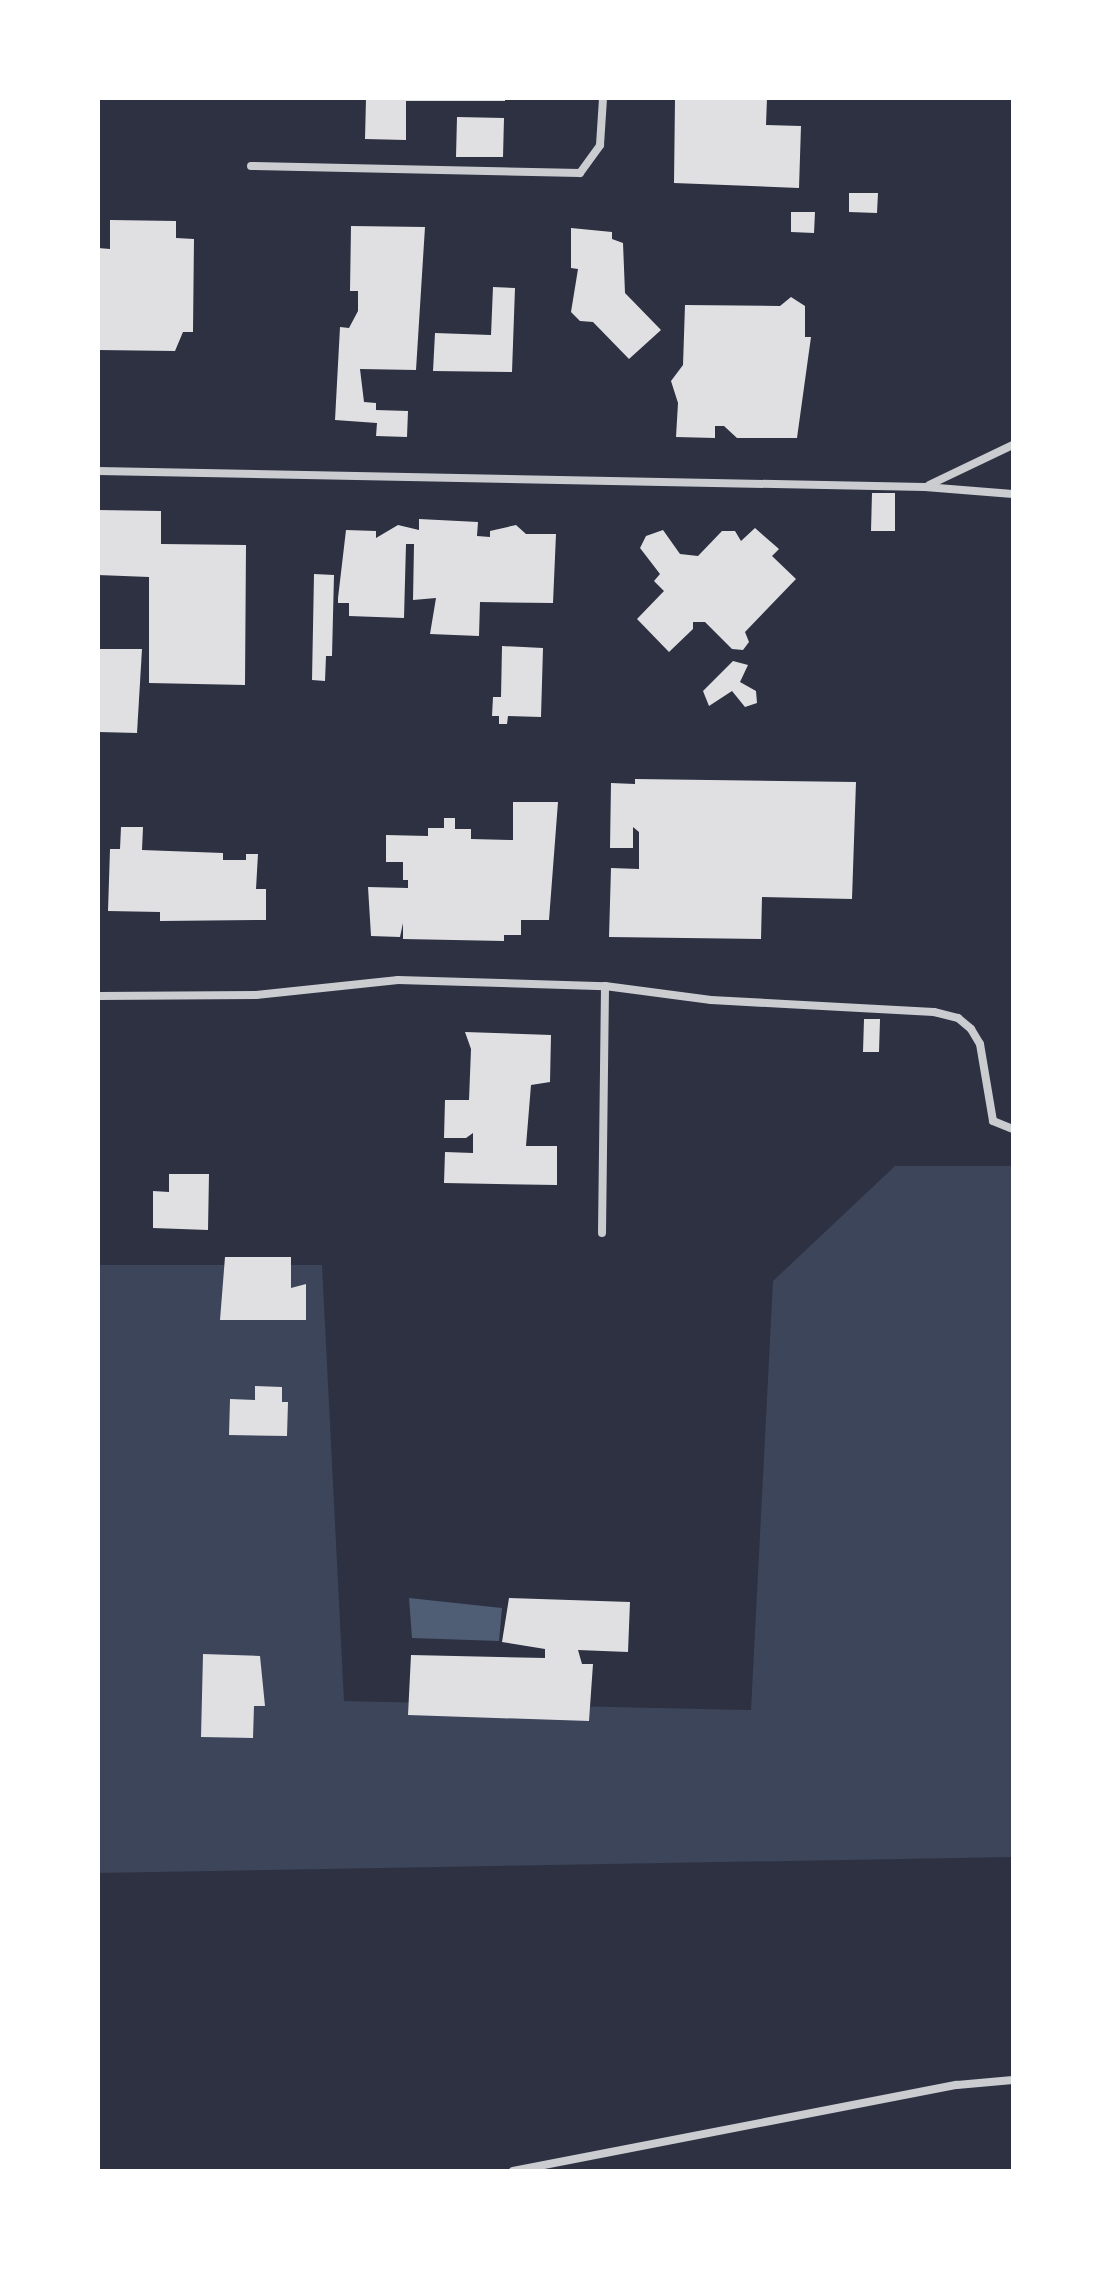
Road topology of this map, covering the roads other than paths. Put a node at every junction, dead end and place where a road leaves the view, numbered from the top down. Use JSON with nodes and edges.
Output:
{"nodes":[{"id":1,"x":603,"y":98,"type":"edge"},
{"id":2,"x":251,"y":166,"type":"dead end"},
{"id":3,"x":1013,"y":445,"type":"edge"},
{"id":4,"x":98,"y":471,"type":"edge"},
{"id":5,"x":925,"y":487,"type":"junction"},
{"id":6,"x":1013,"y":494,"type":"edge"},
{"id":7,"x":605,"y":986,"type":"junction"},
{"id":8,"x":98,"y":996,"type":"edge"},
{"id":9,"x":1013,"y":1129,"type":"edge"},
{"id":10,"x":602,"y":1233,"type":"dead end"},
{"id":11,"x":1013,"y":2080,"type":"edge"},
{"id":12,"x":513,"y":2171,"type":"edge"}],
"edges":[{"from":1,"to":2,"type":"street"},
{"from":3,"to":5,"type":"street"},
{"from":4,"to":5,"type":"street"},
{"from":5,"to":6,"type":"street"},
{"from":7,"to":8,"type":"street"},
{"from":7,"to":9,"type":"street"},
{"from":7,"to":10,"type":"street"},
{"from":11,"to":12,"type":"street"}]}
